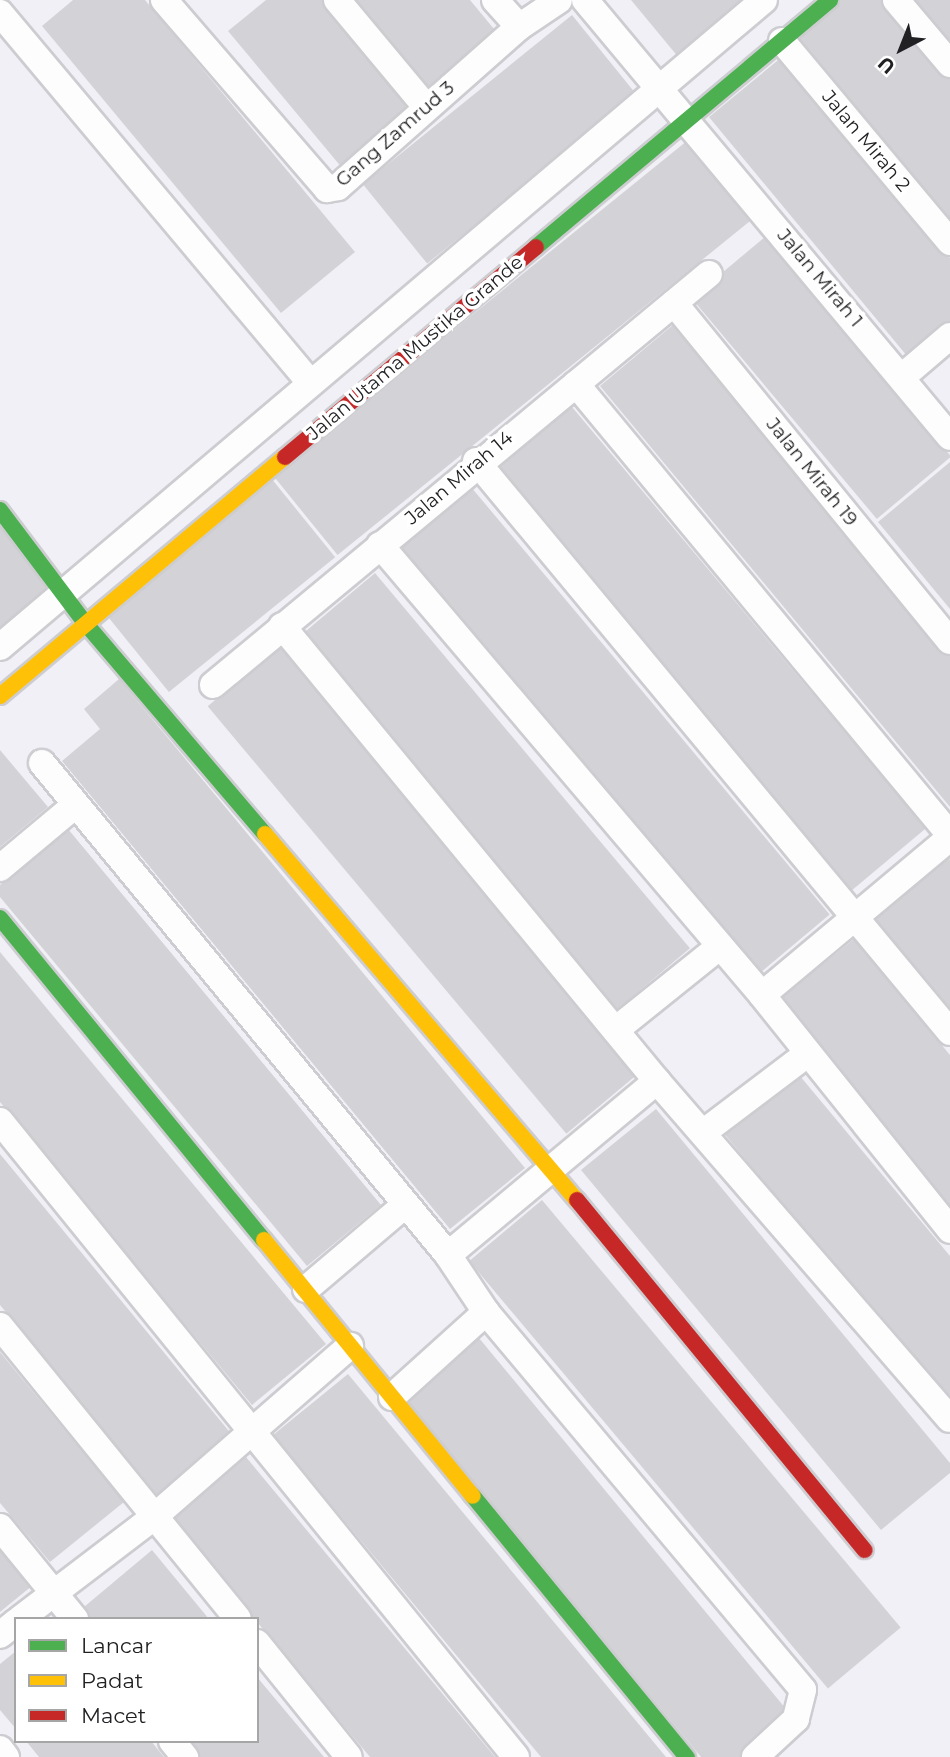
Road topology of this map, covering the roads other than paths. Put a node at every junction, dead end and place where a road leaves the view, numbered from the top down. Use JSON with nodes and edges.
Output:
{"nodes":[{"id":1,"x":164,"y":0,"type":"edge"},
{"id":2,"x":337,"y":0,"type":"edge"},
{"id":3,"x":495,"y":0,"type":"edge"},
{"id":4,"x":559,"y":0,"type":"edge"},
{"id":5,"x":585,"y":0,"type":"edge"},
{"id":6,"x":764,"y":0,"type":"edge"},
{"id":7,"x":830,"y":0,"type":"edge"},
{"id":8,"x":896,"y":0,"type":"edge"},
{"id":9,"x":0,"y":13,"type":"edge"},
{"id":10,"x":519,"y":27,"type":"junction"},
{"id":11,"x":782,"y":41,"type":"junction"},
{"id":12,"x":950,"y":64,"type":"edge"},
{"id":13,"x":657,"y":88,"type":"junction"},
{"id":14,"x":426,"y":107,"type":"junction"},
{"id":15,"x":688,"y":120,"type":"junction"},
{"id":16,"x":950,"y":242,"type":"edge"},
{"id":17,"x":709,"y":274,"type":"dead end"},
{"id":18,"x":674,"y":303,"type":"junction"},
{"id":19,"x":950,"y":336,"type":"edge"},
{"id":20,"x":902,"y":377,"type":"junction"},
{"id":21,"x":310,"y":383,"type":"junction"},
{"id":22,"x":576,"y":384,"type":"junction"},
{"id":23,"x":950,"y":437,"type":"edge"},
{"id":24,"x":477,"y":461,"type":"junction"},
{"id":25,"x":0,"y":510,"type":"edge"},
{"id":26,"x":380,"y":545,"type":"junction"},
{"id":27,"x":62,"y":595,"type":"junction"},
{"id":28,"x":86,"y":624,"type":"junction"},
{"id":29,"x":282,"y":626,"type":"junction"},
{"id":30,"x":950,"y":641,"type":"edge"},
{"id":31,"x":0,"y":647,"type":"edge"},
{"id":32,"x":213,"y":685,"type":"dead end"},
{"id":33,"x":0,"y":696,"type":"edge"},
{"id":34,"x":42,"y":763,"type":"dead end"},
{"id":35,"x":73,"y":807,"type":"junction"},
{"id":36,"x":950,"y":836,"type":"edge"},
{"id":37,"x":0,"y":869,"type":"edge"},
{"id":38,"x":0,"y":918,"type":"edge"},
{"id":39,"x":855,"y":919,"type":"junction"},
{"id":40,"x":718,"y":948,"type":"junction"},
{"id":41,"x":762,"y":995,"type":"junction"},
{"id":42,"x":618,"y":1028,"type":"junction"},
{"id":43,"x":950,"y":1032,"type":"edge"},
{"id":44,"x":807,"y":1054,"type":"junction"},
{"id":45,"x":657,"y":1081,"type":"junction"},
{"id":46,"x":0,"y":1121,"type":"edge"},
{"id":47,"x":704,"y":1132,"type":"junction"},
{"id":48,"x":552,"y":1170,"type":"junction"},
{"id":49,"x":405,"y":1205,"type":"junction"},
{"id":50,"x":950,"y":1230,"type":"edge"},
{"id":51,"x":448,"y":1255,"type":"junction"},
{"id":52,"x":306,"y":1289,"type":"junction"},
{"id":53,"x":486,"y":1312,"type":"junction"},
{"id":54,"x":0,"y":1326,"type":"edge"},
{"id":55,"x":350,"y":1346,"type":"junction"},
{"id":56,"x":392,"y":1397,"type":"junction"},
{"id":57,"x":950,"y":1419,"type":"edge"},
{"id":58,"x":254,"y":1432,"type":"junction"},
{"id":59,"x":155,"y":1516,"type":"junction"},
{"id":60,"x":0,"y":1527,"type":"edge"},
{"id":61,"x":865,"y":1550,"type":"dead end"},
{"id":62,"x":53,"y":1592,"type":"junction"},
{"id":63,"x":22,"y":1617,"type":"edge"},
{"id":64,"x":73,"y":1617,"type":"edge"},
{"id":65,"x":236,"y":1617,"type":"edge"},
{"id":66,"x":14,"y":1624,"type":"edge"},
{"id":67,"x":0,"y":1635,"type":"edge"},
{"id":68,"x":259,"y":1645,"type":"edge"},
{"id":69,"x":174,"y":1743,"type":"edge"},
{"id":70,"x":0,"y":1749,"type":"edge"},
{"id":71,"x":6,"y":1757,"type":"edge"},
{"id":72,"x":185,"y":1757,"type":"edge"},
{"id":73,"x":349,"y":1757,"type":"edge"},
{"id":74,"x":516,"y":1757,"type":"edge"},
{"id":75,"x":687,"y":1757,"type":"edge"},
{"id":76,"x":755,"y":1757,"type":"edge"}],
"edges":[{"from":1,"to":14,"type":"street","name":"Gang Zamrud 3"},
{"from":2,"to":14,"type":"street"},
{"from":3,"to":10,"type":"street"},
{"from":4,"to":10,"type":"street","name":"Gang Zamrud 3"},
{"from":5,"to":13,"type":"street","name":"Jalan Mirah 1"},
{"from":6,"to":13,"type":"street"},
{"from":7,"to":11,"type":"street","name":"Jalan Utama Mustika Grande"},
{"from":8,"to":12,"type":"street"},
{"from":9,"to":21,"type":"street"},
{"from":10,"to":14,"type":"street","name":"Gang Zamrud 3"},
{"from":11,"to":15,"type":"street","name":"Jalan Utama Mustika Grande"},
{"from":11,"to":16,"type":"street","name":"Jalan Mirah 2"},
{"from":13,"to":15,"type":"street","name":"Jalan Mirah 1"},
{"from":13,"to":21,"type":"street"},
{"from":15,"to":20,"type":"street","name":"Jalan Mirah 1"},
{"from":15,"to":28,"type":"street","name":"Jalan Utama Mustika Grande"},
{"from":17,"to":18,"type":"street","name":"Jalan Mirah 14"},
{"from":18,"to":22,"type":"street","name":"Jalan Mirah 14"},
{"from":18,"to":30,"type":"street","name":"Jalan Mirah 19"},
{"from":19,"to":20,"type":"street"},
{"from":20,"to":23,"type":"street","name":"Jalan Mirah 1"},
{"from":21,"to":27,"type":"street"},
{"from":22,"to":24,"type":"street","name":"Jalan Mirah 14"},
{"from":22,"to":36,"type":"street"},
{"from":24,"to":26,"type":"street","name":"Jalan Mirah 14"},
{"from":24,"to":39,"type":"street"},
{"from":25,"to":27,"type":"street"},
{"from":26,"to":29,"type":"street","name":"Jalan Mirah 14"},
{"from":26,"to":40,"type":"street"},
{"from":27,"to":28,"type":"street"},
{"from":27,"to":31,"type":"street"},
{"from":28,"to":33,"type":"street","name":"Jalan Utama Mustika Grande"},
{"from":28,"to":48,"type":"street"},
{"from":29,"to":32,"type":"street","name":"Jalan Mirah 14"},
{"from":29,"to":42,"type":"street"},
{"from":34,"to":35,"type":"street"},
{"from":35,"to":37,"type":"street"},
{"from":35,"to":49,"type":"street"},
{"from":36,"to":39,"type":"street"},
{"from":38,"to":52,"type":"street"},
{"from":39,"to":41,"type":"street"},
{"from":39,"to":43,"type":"street"},
{"from":40,"to":41,"type":"street"},
{"from":40,"to":42,"type":"street"},
{"from":41,"to":44,"type":"street"},
{"from":42,"to":45,"type":"street"},
{"from":44,"to":47,"type":"street"},
{"from":44,"to":50,"type":"street"},
{"from":45,"to":47,"type":"street"},
{"from":45,"to":48,"type":"street"},
{"from":46,"to":58,"type":"street"},
{"from":47,"to":57,"type":"street"},
{"from":48,"to":51,"type":"street"},
{"from":48,"to":61,"type":"street"},
{"from":49,"to":51,"type":"street"},
{"from":49,"to":52,"type":"street"},
{"from":51,"to":53,"type":"street"},
{"from":52,"to":55,"type":"street"},
{"from":53,"to":56,"type":"street"},
{"from":53,"to":76,"type":"street"},
{"from":54,"to":59,"type":"street"},
{"from":55,"to":56,"type":"street"},
{"from":55,"to":58,"type":"street"},
{"from":56,"to":75,"type":"street"},
{"from":58,"to":59,"type":"street"},
{"from":58,"to":74,"type":"street"},
{"from":59,"to":62,"type":"street"},
{"from":59,"to":65,"type":"street"},
{"from":60,"to":62,"type":"street"},
{"from":62,"to":63,"type":"street"},
{"from":62,"to":64,"type":"street"},
{"from":66,"to":67,"type":"street"},
{"from":68,"to":73,"type":"street"},
{"from":69,"to":72,"type":"street"},
{"from":70,"to":71,"type":"street"}]}
